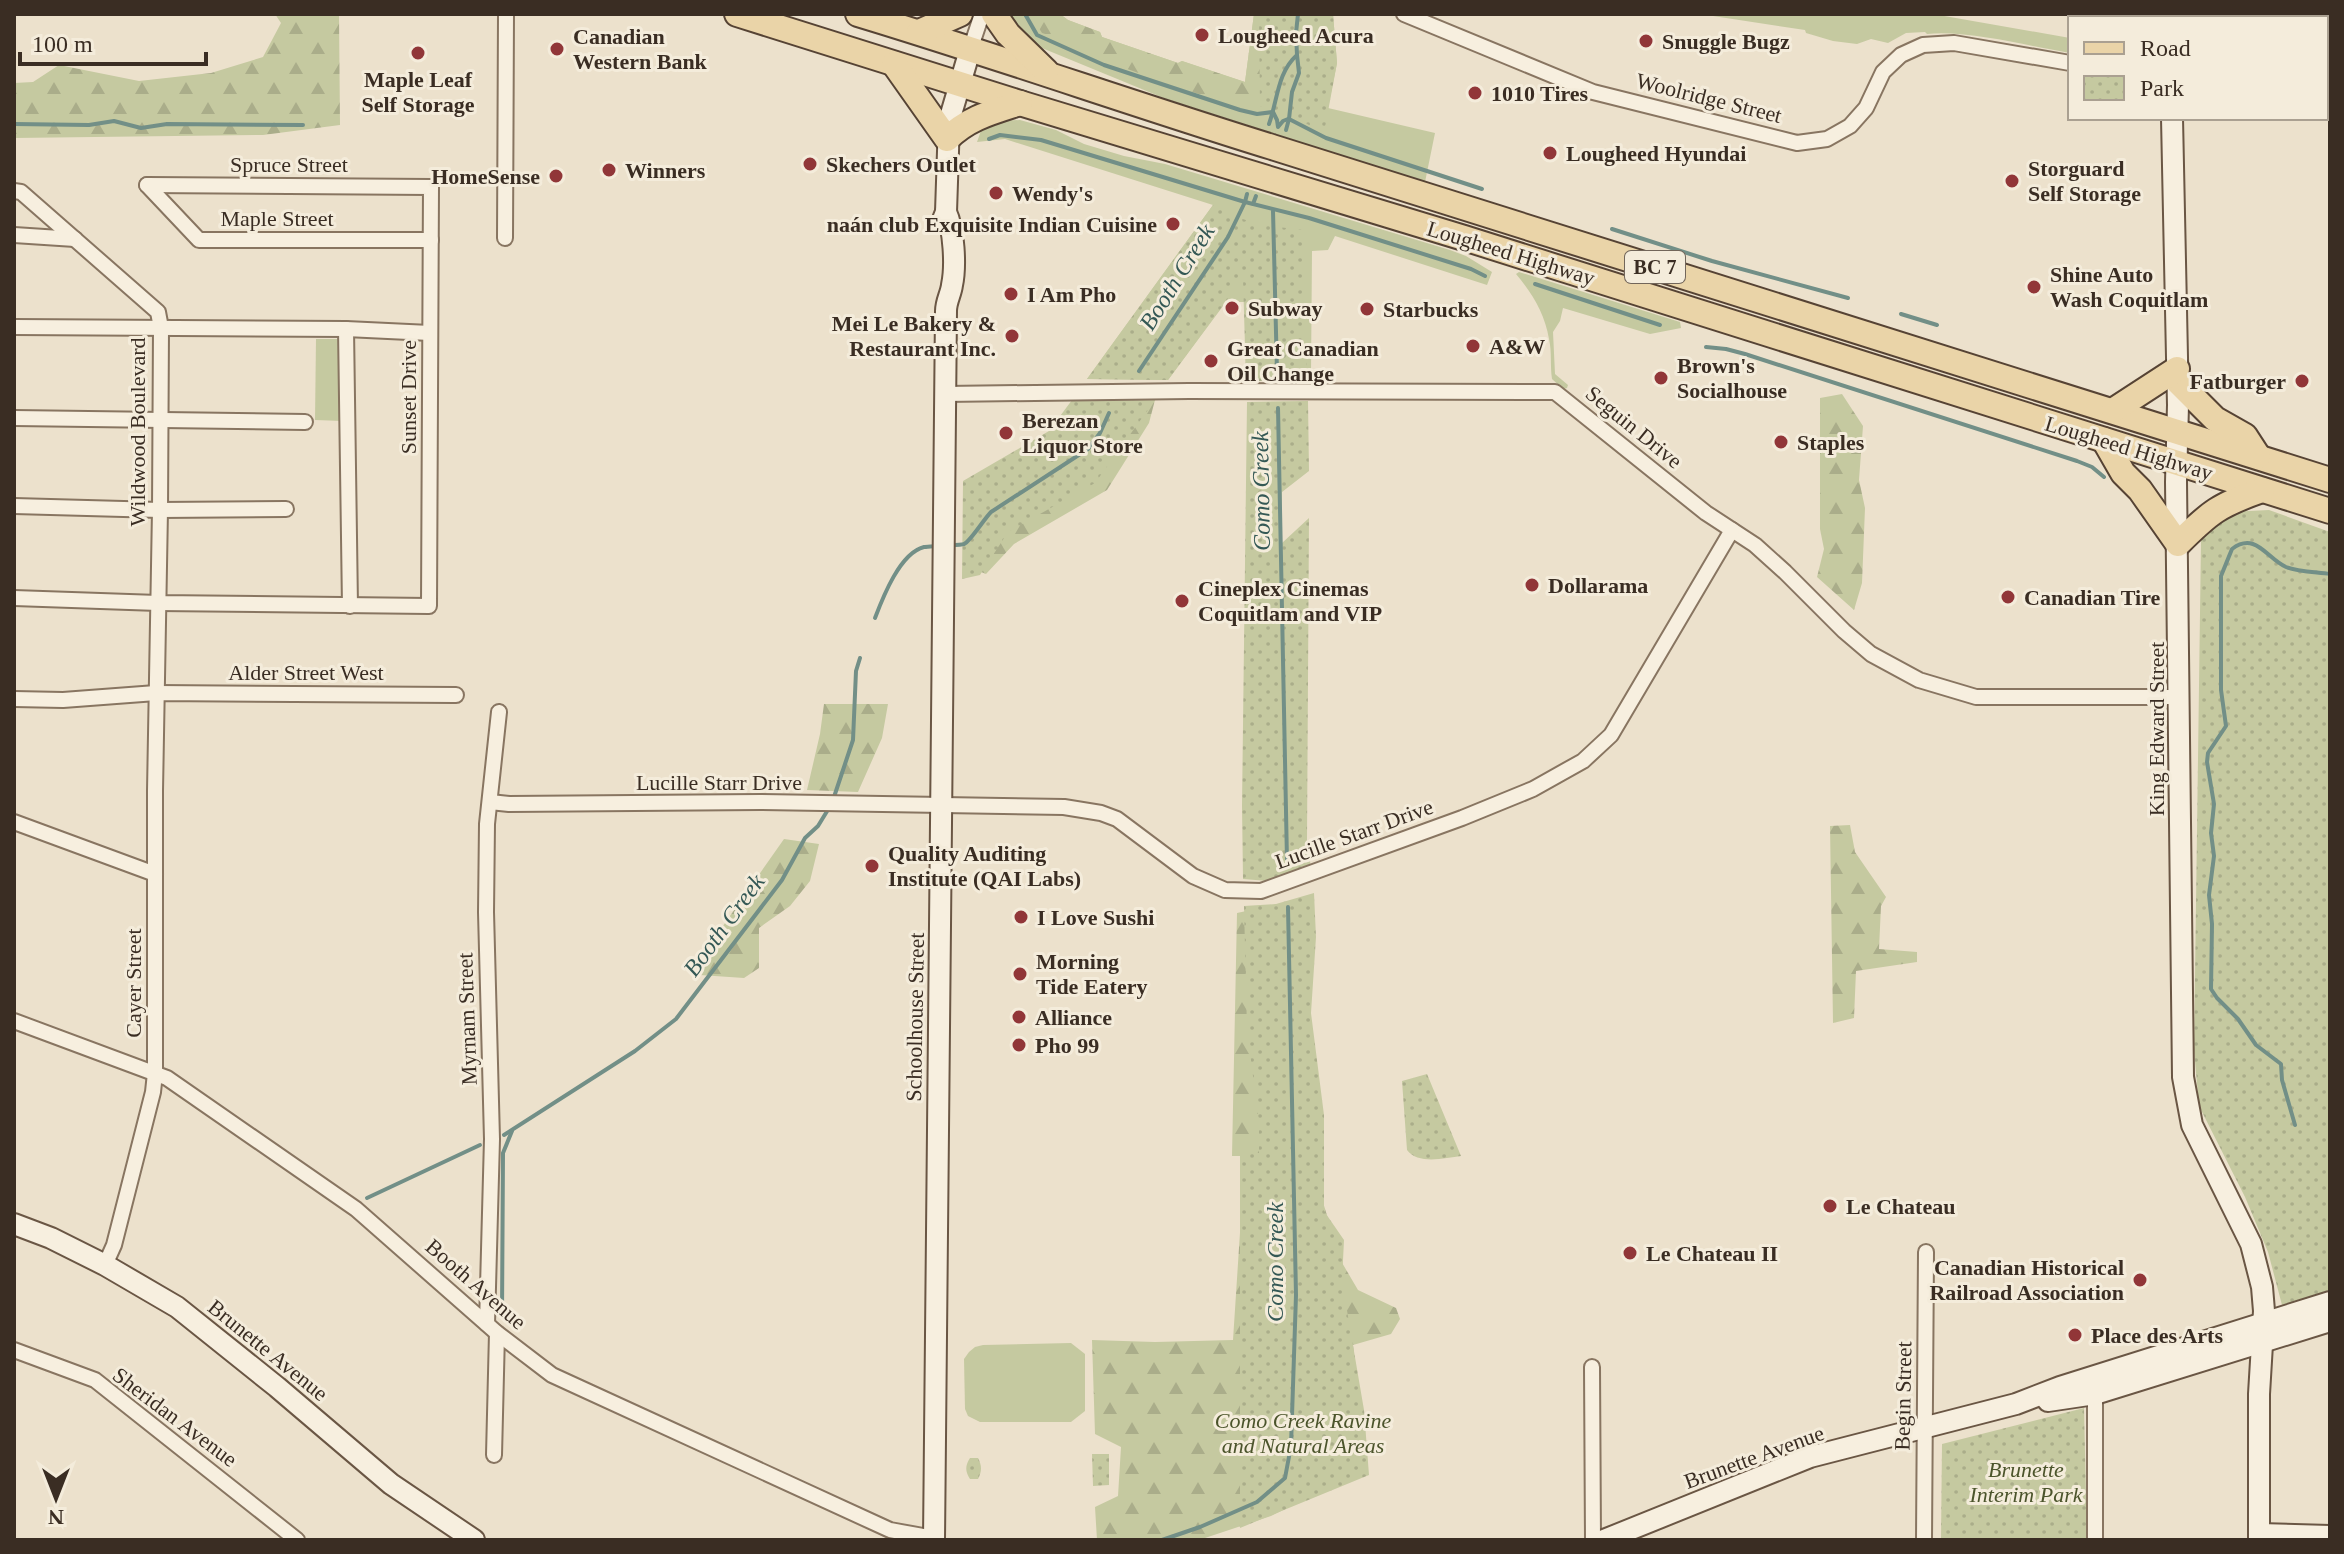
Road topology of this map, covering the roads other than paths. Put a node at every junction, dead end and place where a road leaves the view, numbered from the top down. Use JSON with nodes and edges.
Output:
{"nodes":[{"id":1,"x":506,"y":14,"type":"edge"},
{"id":2,"x":737,"y":14,"type":"edge"},
{"id":3,"x":858,"y":14,"type":"edge"},
{"id":4,"x":960,"y":14,"type":"edge"},
{"id":5,"x":982,"y":14,"type":"edge"},
{"id":6,"x":994,"y":14,"type":"edge"},
{"id":7,"x":1404,"y":14,"type":"edge"},
{"id":8,"x":919,"y":32,"type":"junction"},
{"id":9,"x":970,"y":50,"type":"junction"},
{"id":10,"x":2068,"y":63,"type":"edge"},
{"id":11,"x":894,"y":64,"type":"junction"},
{"id":12,"x":1047,"y":73,"type":"junction"},
{"id":13,"x":959,"y":83,"type":"junction"},
{"id":14,"x":1020,"y":103,"type":"junction"},
{"id":15,"x":2172,"y":121,"type":"edge"},
{"id":16,"x":947,"y":139,"type":"junction"},
{"id":17,"x":147,"y":185,"type":"joint"},
{"id":18,"x":431,"y":187,"type":"joint"},
{"id":19,"x":14,"y":191,"type":"edge"},
{"id":20,"x":14,"y":235,"type":"edge"},
{"id":21,"x":505,"y":238,"type":"dead end"},
{"id":22,"x":75,"y":239,"type":"junction"},
{"id":23,"x":431,"y":240,"type":"junction"},
{"id":24,"x":14,"y":327,"type":"edge"},
{"id":25,"x":161,"y":328,"type":"junction"},
{"id":26,"x":346,"y":329,"type":"junction"},
{"id":27,"x":430,"y":333,"type":"junction"},
{"id":28,"x":2178,"y":376,"type":"junction"},
{"id":29,"x":945,"y":394,"type":"junction"},
{"id":30,"x":2114,"y":410,"type":"junction"},
{"id":31,"x":14,"y":418,"type":"edge"},
{"id":32,"x":159,"y":421,"type":"junction"},
{"id":33,"x":305,"y":422,"type":"dead end"},
{"id":34,"x":2177,"y":432,"type":"junction"},
{"id":35,"x":2104,"y":440,"type":"junction"},
{"id":36,"x":2260,"y":458,"type":"junction"},
{"id":37,"x":2176,"y":463,"type":"junction"},
{"id":38,"x":2330,"y":480,"type":"edge"},
{"id":39,"x":2262,"y":490,"type":"junction"},
{"id":40,"x":14,"y":506,"type":"edge"},
{"id":41,"x":286,"y":509,"type":"dead end"},
{"id":42,"x":160,"y":510,"type":"junction"},
{"id":43,"x":2330,"y":511,"type":"edge"},
{"id":44,"x":1732,"y":530,"type":"junction"},
{"id":45,"x":2178,"y":544,"type":"junction"},
{"id":46,"x":14,"y":598,"type":"edge"},
{"id":47,"x":158,"y":603,"type":"junction"},
{"id":48,"x":350,"y":606,"type":"junction"},
{"id":49,"x":156,"y":693,"type":"junction"},
{"id":50,"x":456,"y":695,"type":"dead end"},
{"id":51,"x":2179,"y":697,"type":"junction"},
{"id":52,"x":14,"y":699,"type":"edge"},
{"id":53,"x":499,"y":712,"type":"dead end"},
{"id":54,"x":490,"y":802,"type":"junction"},
{"id":55,"x":941,"y":805,"type":"junction"},
{"id":56,"x":14,"y":822,"type":"edge"},
{"id":57,"x":155,"y":874,"type":"junction"},
{"id":58,"x":14,"y":1021,"type":"edge"},
{"id":59,"x":155,"y":1073,"type":"junction"},
{"id":60,"x":14,"y":1224,"type":"edge"},
{"id":61,"x":1926,"y":1252,"type":"dead end"},
{"id":62,"x":105,"y":1265,"type":"junction"},
{"id":63,"x":2330,"y":1302,"type":"edge"},
{"id":64,"x":2330,"y":1321,"type":"edge"},
{"id":65,"x":492,"y":1329,"type":"junction"},
{"id":66,"x":2262,"y":1334,"type":"junction"},
{"id":67,"x":14,"y":1350,"type":"edge"},
{"id":68,"x":1592,"y":1367,"type":"dead end"},
{"id":69,"x":2095,"y":1394,"type":"junction"},
{"id":70,"x":2016,"y":1404,"type":"junction"},
{"id":71,"x":1925,"y":1428,"type":"junction"},
{"id":72,"x":494,"y":1455,"type":"dead end"},
{"id":73,"x":2330,"y":1536,"type":"edge"},
{"id":74,"x":2259,"y":1537,"type":"edge"},
{"id":75,"x":934,"y":1539,"type":"edge"},
{"id":76,"x":297,"y":1540,"type":"edge"},
{"id":77,"x":474,"y":1540,"type":"edge"},
{"id":78,"x":1593,"y":1540,"type":"edge"},
{"id":79,"x":1604,"y":1540,"type":"edge"},
{"id":80,"x":1924,"y":1540,"type":"edge"},
{"id":81,"x":2095,"y":1540,"type":"edge"}],
"edges":[{"from":1,"to":21,"type":"street"},
{"from":2,"to":11,"type":"main road","name":"Lougheed Highway","number":"BC 7"},
{"from":3,"to":8,"type":"main road","name":"Lougheed Highway","number":"BC 7"},
{"from":4,"to":8,"type":"main road"},
{"from":5,"to":9,"type":"street","name":"Schoolhouse Street"},
{"from":6,"to":12,"type":"main road"},
{"from":7,"to":10,"type":"street","name":"Woolridge Street"},
{"from":8,"to":9,"type":"main road","name":"Lougheed Highway","number":"BC 7"},
{"from":9,"to":12,"type":"main road","name":"Lougheed Highway","number":"BC 7"},
{"from":9,"to":13,"type":"main road","name":"Schoolhouse Street"},
{"from":11,"to":13,"type":"main road","name":"Lougheed Highway","number":"BC 7"},
{"from":11,"to":16,"type":"main road"},
{"from":12,"to":30,"type":"main road","name":"Lougheed Highway","number":"BC 7"},
{"from":13,"to":14,"type":"main road","name":"Lougheed Highway","number":"BC 7"},
{"from":13,"to":16,"type":"main road","name":"Schoolhouse Street"},
{"from":14,"to":16,"type":"main road"},
{"from":14,"to":35,"type":"main road","name":"Lougheed Highway","number":"BC 7"},
{"from":15,"to":28,"type":"main road","name":"King Edward Street"},
{"from":16,"to":29,"type":"main road","name":"Schoolhouse Street"},
{"from":17,"to":18,"type":"street","name":"Spruce Street"},
{"from":17,"to":23,"type":"street","name":"Maple Street"},
{"from":18,"to":23,"type":"street","name":"Sunset Drive"},
{"from":19,"to":22,"type":"street","name":"Wildwood Boulevard"},
{"from":20,"to":22,"type":"street"},
{"from":22,"to":25,"type":"street","name":"Wildwood Boulevard"},
{"from":23,"to":27,"type":"street","name":"Sunset Drive"},
{"from":24,"to":25,"type":"street"},
{"from":25,"to":26,"type":"street"},
{"from":25,"to":32,"type":"street","name":"Wildwood Boulevard"},
{"from":26,"to":27,"type":"street"},
{"from":26,"to":48,"type":"street"},
{"from":27,"to":48,"type":"street","name":"Sunset Drive"},
{"from":28,"to":30,"type":"main road"},
{"from":28,"to":34,"type":"main road","name":"King Edward Street"},
{"from":28,"to":36,"type":"main road"},
{"from":29,"to":44,"type":"street","name":"Seguin Drive"},
{"from":29,"to":55,"type":"main road","name":"Schoolhouse Street"},
{"from":30,"to":34,"type":"main road","name":"Lougheed Highway","number":"BC 7"},
{"from":31,"to":32,"type":"street"},
{"from":32,"to":33,"type":"street"},
{"from":32,"to":42,"type":"street","name":"Wildwood Boulevard"},
{"from":34,"to":36,"type":"main road","name":"Lougheed Highway","number":"BC 7"},
{"from":34,"to":37,"type":"main road","name":"King Edward Street"},
{"from":35,"to":37,"type":"main road","name":"Lougheed Highway","number":"BC 7"},
{"from":35,"to":45,"type":"main road"},
{"from":36,"to":38,"type":"main road","name":"Lougheed Highway","number":"BC 7"},
{"from":37,"to":39,"type":"main road","name":"Lougheed Highway","number":"BC 7"},
{"from":37,"to":45,"type":"main road","name":"King Edward Street"},
{"from":39,"to":43,"type":"main road","name":"Lougheed Highway","number":"BC 7"},
{"from":39,"to":45,"type":"main road"},
{"from":40,"to":42,"type":"street"},
{"from":41,"to":42,"type":"street"},
{"from":42,"to":47,"type":"street","name":"Wildwood Boulevard"},
{"from":44,"to":51,"type":"street","name":"Seguin Drive"},
{"from":44,"to":55,"type":"street","name":"Lucille Starr Drive"},
{"from":45,"to":51,"type":"main road","name":"King Edward Street"},
{"from":46,"to":47,"type":"street"},
{"from":47,"to":48,"type":"street"},
{"from":47,"to":49,"type":"street","name":"Wildwood Boulevard"},
{"from":49,"to":50,"type":"street","name":"Alder Street West"},
{"from":49,"to":52,"type":"street","name":"Alder Street West"},
{"from":49,"to":57,"type":"street","name":"Cayer Street"},
{"from":51,"to":66,"type":"main road","name":"King Edward Street"},
{"from":53,"to":54,"type":"street","name":"Myrnam Street"},
{"from":54,"to":55,"type":"street","name":"Lucille Starr Drive"},
{"from":54,"to":65,"type":"street","name":"Myrnam Street"},
{"from":55,"to":75,"type":"main road","name":"Schoolhouse Street"},
{"from":56,"to":57,"type":"street"},
{"from":57,"to":59,"type":"street","name":"Cayer Street"},
{"from":58,"to":59,"type":"street","name":"Booth Avenue"},
{"from":59,"to":62,"type":"street","name":"Cayer Street"},
{"from":59,"to":65,"type":"street","name":"Booth Avenue"},
{"from":60,"to":62,"type":"main road","name":"Brunette Avenue"},
{"from":61,"to":71,"type":"street","name":"Begin Street"},
{"from":62,"to":77,"type":"main road","name":"Brunette Avenue"},
{"from":63,"to":66,"type":"main road","name":"Brunette Avenue"},
{"from":64,"to":66,"type":"main road","name":"Brunette Avenue"},
{"from":65,"to":72,"type":"street","name":"Myrnam Street"},
{"from":65,"to":75,"type":"street","name":"Booth Avenue"},
{"from":66,"to":69,"type":"main road","name":"Brunette Avenue"},
{"from":66,"to":70,"type":"main road","name":"Brunette Avenue"},
{"from":66,"to":74,"type":"main road","name":"King Edward Street"},
{"from":67,"to":76,"type":"street","name":"Sheridan Avenue"},
{"from":68,"to":78,"type":"street"},
{"from":69,"to":70,"type":"main road","name":"Brunette Avenue"},
{"from":69,"to":81,"type":"street"},
{"from":70,"to":71,"type":"main road","name":"Brunette Avenue"},
{"from":71,"to":79,"type":"main road","name":"Brunette Avenue"},
{"from":71,"to":80,"type":"street","name":"Begin Street"},
{"from":73,"to":74,"type":"main road"}]}
